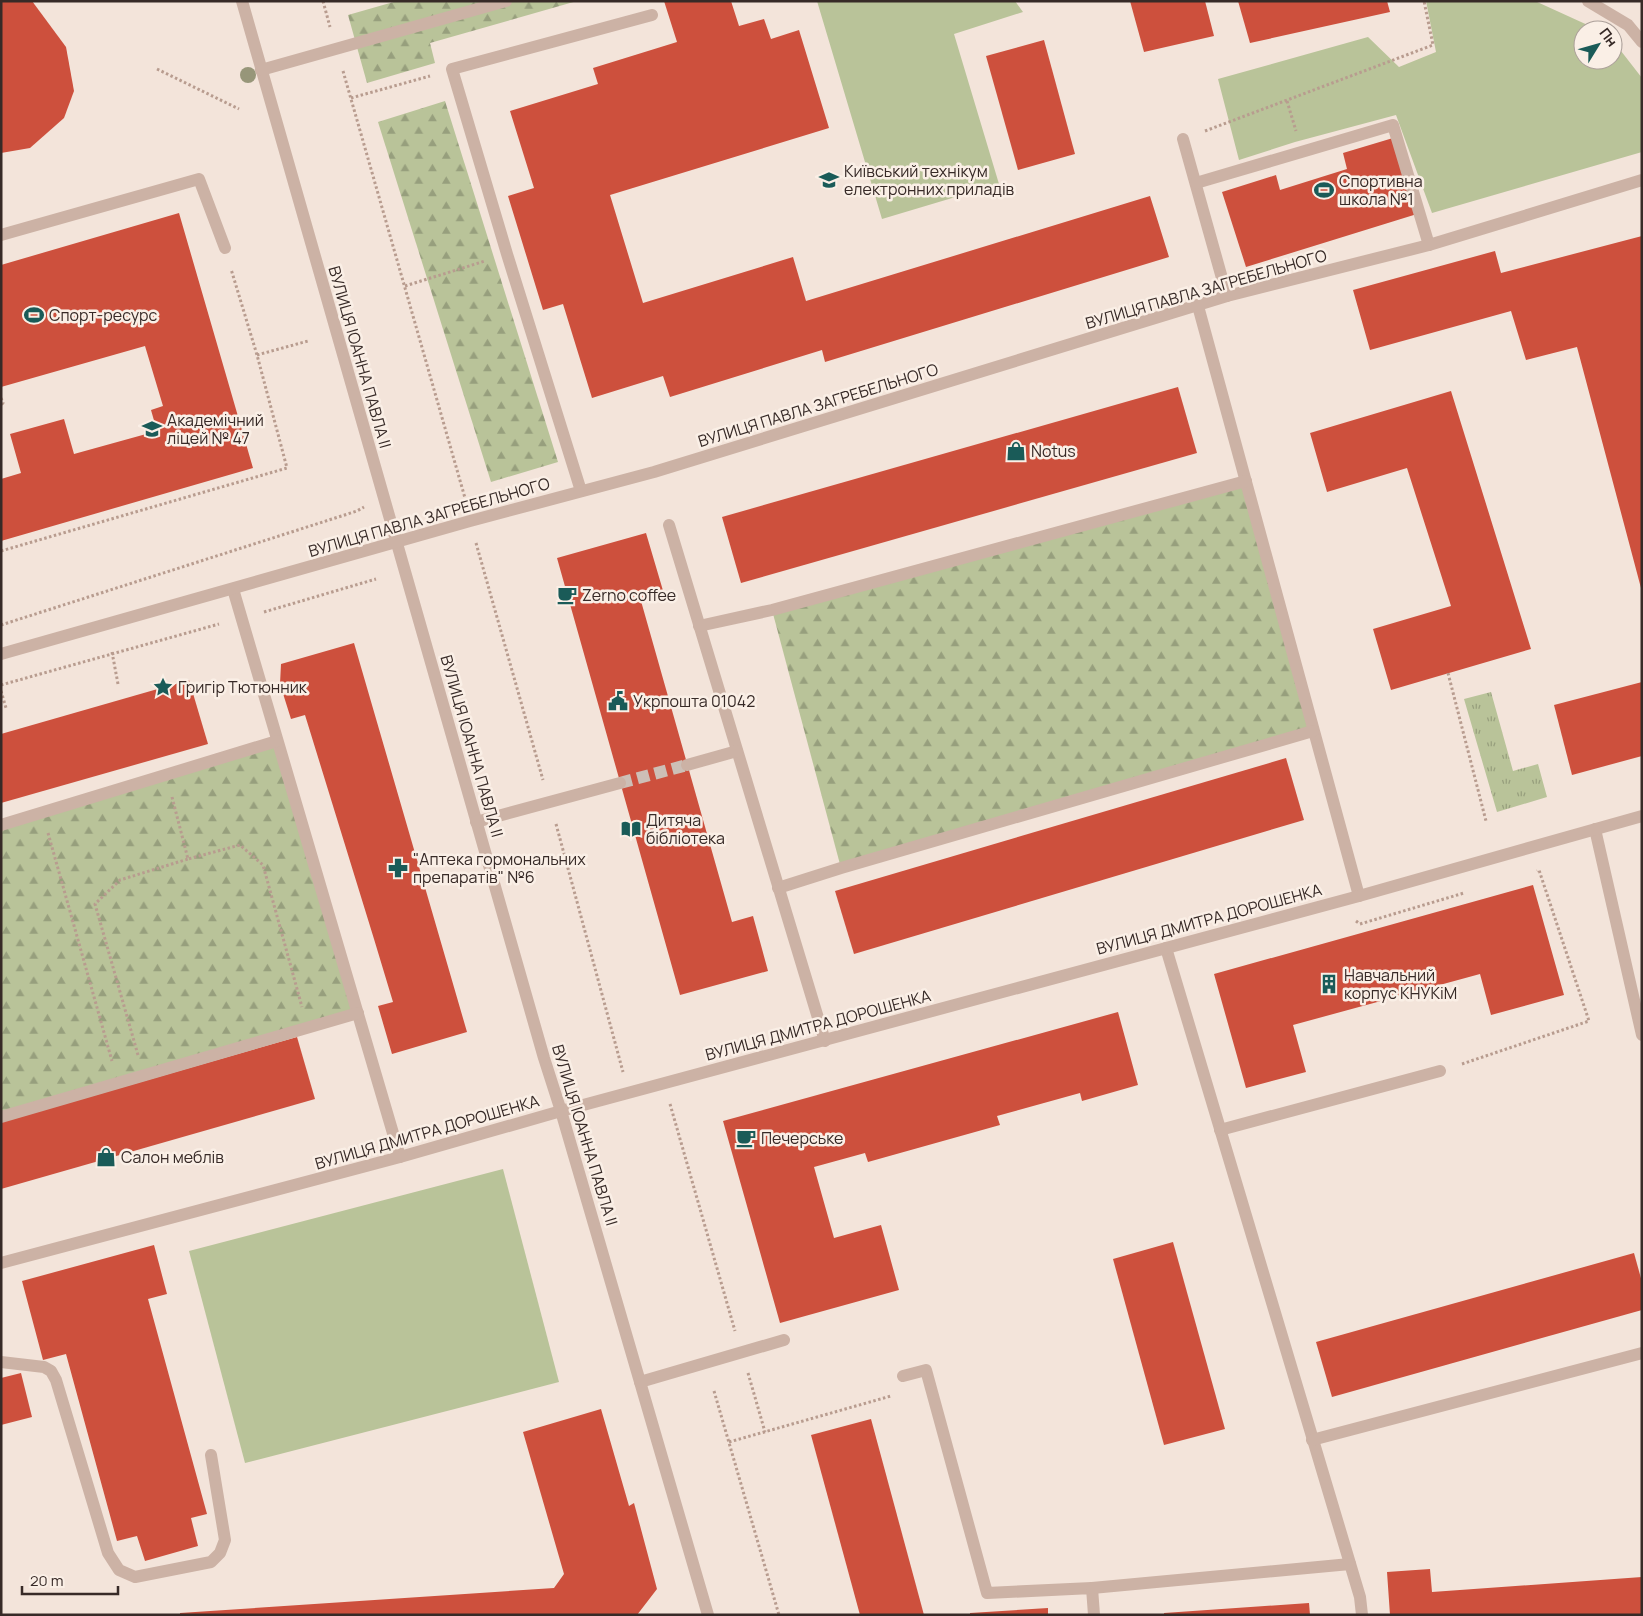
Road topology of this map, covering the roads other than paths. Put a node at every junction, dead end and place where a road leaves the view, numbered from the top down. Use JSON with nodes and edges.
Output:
{"nodes":[{"id":1,"x":242,"y":1,"type":"edge"},
{"id":2,"x":506,"y":1,"type":"edge"},
{"id":3,"x":1588,"y":1,"type":"edge"},
{"id":4,"x":652,"y":15,"type":"dead end"},
{"id":5,"x":1642,"y":42,"type":"edge"},
{"id":6,"x":261,"y":70,"type":"junction"},
{"id":7,"x":1183,"y":139,"type":"road end"},
{"id":8,"x":1642,"y":180,"type":"edge"},
{"id":9,"x":1196,"y":183,"type":"junction"},
{"id":10,"x":1,"y":236,"type":"edge"},
{"id":11,"x":1429,"y":244,"type":"junction"},
{"id":12,"x":225,"y":248,"type":"road end"},
{"id":13,"x":1227,"y":296,"type":"junction"},
{"id":14,"x":1198,"y":306,"type":"junction"},
{"id":15,"x":1246,"y":481,"type":"junction"},
{"id":16,"x":581,"y":491,"type":"junction"},
{"id":17,"x":669,"y":525,"type":"dead end"},
{"id":18,"x":397,"y":543,"type":"junction"},
{"id":19,"x":233,"y":589,"type":"junction"},
{"id":20,"x":699,"y":626,"type":"junction"},
{"id":21,"x":1,"y":654,"type":"edge"},
{"id":22,"x":1313,"y":732,"type":"junction"},
{"id":23,"x":277,"y":740,"type":"junction"},
{"id":24,"x":737,"y":751,"type":"junction"},
{"id":25,"x":687,"y":764,"type":"tunnel mouth"},
{"id":26,"x":620,"y":782,"type":"tunnel mouth"},
{"id":27,"x":1642,"y":816,"type":"edge"},
{"id":28,"x":476,"y":822,"type":"junction"},
{"id":29,"x":1,"y":825,"type":"edge"},
{"id":30,"x":1595,"y":829,"type":"junction"},
{"id":31,"x":778,"y":888,"type":"junction"},
{"id":32,"x":1358,"y":896,"type":"junction"},
{"id":33,"x":1166,"y":948,"type":"junction"},
{"id":34,"x":358,"y":1014,"type":"junction"},
{"id":35,"x":1642,"y":1035,"type":"edge"},
{"id":36,"x":824,"y":1041,"type":"junction"},
{"id":37,"x":1440,"y":1071,"type":"road end"},
{"id":38,"x":561,"y":1111,"type":"junction"},
{"id":39,"x":1,"y":1117,"type":"edge"},
{"id":40,"x":1220,"y":1130,"type":"junction"},
{"id":41,"x":400,"y":1157,"type":"junction"},
{"id":42,"x":1,"y":1263,"type":"edge"},
{"id":43,"x":784,"y":1340,"type":"dead end"},
{"id":44,"x":1642,"y":1353,"type":"edge"},
{"id":45,"x":1,"y":1362,"type":"edge"},
{"id":46,"x":903,"y":1376,"type":"dead end"},
{"id":47,"x":640,"y":1382,"type":"junction"},
{"id":48,"x":1312,"y":1440,"type":"junction"},
{"id":49,"x":211,"y":1455,"type":"dead end"},
{"id":50,"x":1350,"y":1564,"type":"junction"},
{"id":51,"x":1092,"y":1588,"type":"junction"},
{"id":52,"x":708,"y":1615,"type":"edge"},
{"id":53,"x":1094,"y":1615,"type":"edge"},
{"id":54,"x":1362,"y":1615,"type":"edge"}],
"edges":[{"from":1,"to":6,"type":"street","name":"ВУЛИЦЯ ІОАННА ПАВЛА II"},
{"from":2,"to":6,"type":"street"},
{"from":3,"to":5,"type":"street"},
{"from":4,"to":16,"type":"street"},
{"from":6,"to":18,"type":"street","name":"ВУЛИЦЯ ІОАННА ПАВЛА II"},
{"from":7,"to":9,"type":"street"},
{"from":8,"to":11,"type":"street","name":"ВУЛИЦЯ ПАВЛА ЗАГРЕБЕЛЬНОГО"},
{"from":9,"to":11,"type":"street"},
{"from":9,"to":13,"type":"street"},
{"from":10,"to":12,"type":"street"},
{"from":11,"to":13,"type":"street","name":"ВУЛИЦЯ ПАВЛА ЗАГРЕБЕЛЬНОГО"},
{"from":13,"to":14,"type":"street","name":"ВУЛИЦЯ ПАВЛА ЗАГРЕБЕЛЬНОГО"},
{"from":14,"to":15,"type":"street"},
{"from":14,"to":16,"type":"street","name":"ВУЛИЦЯ ПАВЛА ЗАГРЕБЕЛЬНОГО"},
{"from":15,"to":20,"type":"street"},
{"from":15,"to":22,"type":"street"},
{"from":16,"to":18,"type":"street","name":"ВУЛИЦЯ ПАВЛА ЗАГРЕБЕЛЬНОГО"},
{"from":17,"to":20,"type":"street"},
{"from":18,"to":19,"type":"street","name":"ВУЛИЦЯ ПАВЛА ЗАГРЕБЕЛЬНОГО"},
{"from":18,"to":28,"type":"street","name":"ВУЛИЦЯ ІОАННА ПАВЛА II"},
{"from":19,"to":21,"type":"street","name":"ВУЛИЦЯ ПАВЛА ЗАГРЕБЕЛЬНОГО"},
{"from":19,"to":23,"type":"street"},
{"from":20,"to":24,"type":"street"},
{"from":22,"to":31,"type":"street"},
{"from":22,"to":32,"type":"street"},
{"from":23,"to":29,"type":"street"},
{"from":23,"to":34,"type":"street"},
{"from":24,"to":25,"type":"street"},
{"from":24,"to":31,"type":"street"},
{"from":26,"to":28,"type":"street"},
{"from":27,"to":30,"type":"street","name":"ВУЛИЦЯ ДМИТРА ДОРОШЕНКА"},
{"from":28,"to":38,"type":"street","name":"ВУЛИЦЯ ІОАННА ПАВЛА II"},
{"from":30,"to":32,"type":"street","name":"ВУЛИЦЯ ДМИТРА ДОРОШЕНКА"},
{"from":30,"to":35,"type":"street"},
{"from":31,"to":36,"type":"street"},
{"from":32,"to":33,"type":"street","name":"ВУЛИЦЯ ДМИТРА ДОРОШЕНКА"},
{"from":33,"to":36,"type":"street","name":"ВУЛИЦЯ ДМИТРА ДОРОШЕНКА"},
{"from":33,"to":40,"type":"street"},
{"from":34,"to":39,"type":"street"},
{"from":34,"to":41,"type":"street"},
{"from":36,"to":38,"type":"street","name":"ВУЛИЦЯ ДМИТРА ДОРОШЕНКА"},
{"from":37,"to":40,"type":"street"},
{"from":38,"to":41,"type":"street","name":"ВУЛИЦЯ ДМИТРА ДОРОШЕНКА"},
{"from":38,"to":47,"type":"street","name":"ВУЛИЦЯ ІОАННА ПАВЛА II"},
{"from":40,"to":48,"type":"street"},
{"from":41,"to":42,"type":"street","name":"ВУЛИЦЯ ДМИТРА ДОРОШЕНКА"},
{"from":43,"to":47,"type":"street"},
{"from":44,"to":48,"type":"street"},
{"from":45,"to":49,"type":"street"},
{"from":46,"to":51,"type":"street"},
{"from":47,"to":52,"type":"street","name":"ВУЛИЦЯ ІОАННА ПАВЛА II"},
{"from":48,"to":50,"type":"street"},
{"from":50,"to":51,"type":"street"},
{"from":50,"to":54,"type":"street"},
{"from":51,"to":53,"type":"street"}]}
